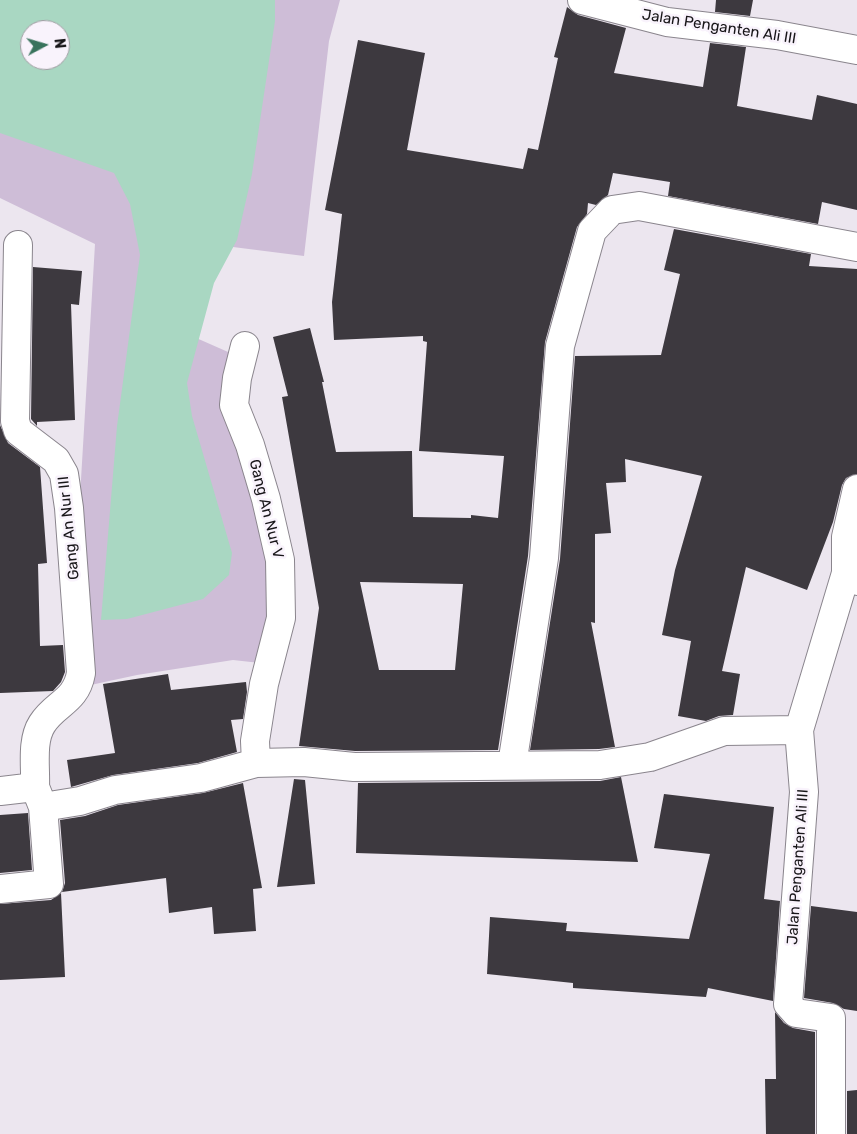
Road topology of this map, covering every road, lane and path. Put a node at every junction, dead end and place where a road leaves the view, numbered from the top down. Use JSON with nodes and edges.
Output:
{"nodes":[{"id":1,"x":582,"y":0,"type":"edge"},
{"id":2,"x":857,"y":50,"type":"edge"},
{"id":3,"x":18,"y":245,"type":"dead end"},
{"id":4,"x":857,"y":247,"type":"edge"},
{"id":5,"x":245,"y":346,"type":"dead end"},
{"id":6,"x":857,"y":489,"type":"edge"},
{"id":7,"x":852,"y":577,"type":"edge"},
{"id":8,"x":799,"y":730,"type":"junction"},
{"id":9,"x":256,"y":764,"type":"junction"},
{"id":10,"x":512,"y":765,"type":"junction"},
{"id":11,"x":0,"y":791,"type":"edge"},
{"id":12,"x":40,"y":797,"type":"junction"},
{"id":13,"x":0,"y":889,"type":"edge"},
{"id":14,"x":831,"y":1134,"type":"edge"}],
"edges":[{"from":1,"to":2,"type":"street","name":"Jalan Penganten Ali III"},
{"from":3,"to":12,"type":"street","name":"Gang An Nur III"},
{"from":4,"to":10,"type":"street"},
{"from":5,"to":9,"type":"street","name":"Gang An Nur V"},
{"from":6,"to":7,"type":"street","name":"Jalan Penganten Ali III"},
{"from":7,"to":8,"type":"street","name":"Jalan Penganten Ali III"},
{"from":8,"to":10,"type":"street"},
{"from":8,"to":14,"type":"street","name":"Jalan Penganten Ali III"},
{"from":9,"to":10,"type":"street"},
{"from":9,"to":12,"type":"street"},
{"from":11,"to":12,"type":"street"},
{"from":12,"to":13,"type":"street","name":"Gang An Nur III"}]}
